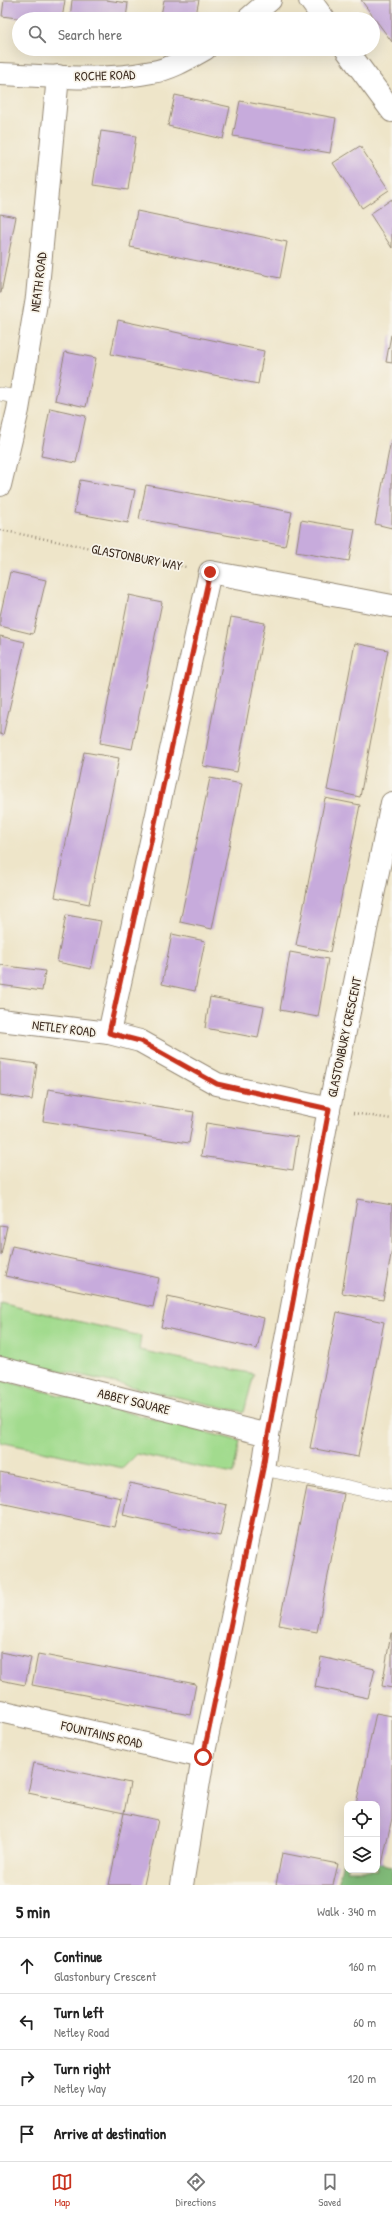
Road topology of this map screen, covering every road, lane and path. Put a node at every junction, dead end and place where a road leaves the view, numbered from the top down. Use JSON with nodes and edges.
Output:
{"nodes":[{"id":1,"x":270,"y":0,"type":"edge"},
{"id":2,"x":310,"y":0,"type":"edge"},
{"id":3,"x":256,"y":12,"type":"edge"},
{"id":4,"x":319,"y":12,"type":"edge"},
{"id":5,"x":192,"y":56,"type":"edge"},
{"id":6,"x":351,"y":56,"type":"edge"},
{"id":7,"x":0,"y":74,"type":"edge"},
{"id":8,"x":58,"y":76,"type":"junction"},
{"id":9,"x":392,"y":111,"type":"edge"},
{"id":10,"x":10,"y":396,"type":"edge"},
{"id":11,"x":0,"y":485,"type":"edge"},
{"id":12,"x":0,"y":530,"type":"edge"},
{"id":13,"x":210,"y":572,"type":"junction"},
{"id":14,"x":392,"y":606,"type":"edge"},
{"id":15,"x":392,"y":803,"type":"edge"},
{"id":16,"x":0,"y":1020,"type":"edge"},
{"id":17,"x":109,"y":1033,"type":"junction"},
{"id":18,"x":329,"y":1109,"type":"junction"},
{"id":19,"x":392,"y":1119,"type":"edge"},
{"id":20,"x":0,"y":1368,"type":"edge"},
{"id":21,"x":268,"y":1435,"type":"junction"},
{"id":22,"x":263,"y":1469,"type":"junction"},
{"id":23,"x":392,"y":1496,"type":"edge"},
{"id":24,"x":0,"y":1712,"type":"edge"},
{"id":25,"x":203,"y":1757,"type":"junction"},
{"id":26,"x":182,"y":1885,"type":"edge"}],
"edges":[{"from":1,"to":3,"type":"street"},
{"from":2,"to":4,"type":"street"},
{"from":5,"to":8,"type":"street","name":"ROCHE ROAD"},
{"from":6,"to":9,"type":"street"},
{"from":7,"to":8,"type":"street","name":"ROCHE ROAD"},
{"from":8,"to":10,"type":"street","name":"NEATH ROAD"},
{"from":10,"to":11,"type":"street","name":"NEATH ROAD"},
{"from":12,"to":13,"type":"path","name":"GLASTONBURY WAY"},
{"from":13,"to":14,"type":"street"},
{"from":13,"to":17,"type":"street"},
{"from":15,"to":18,"type":"street","name":"GLASTONBURY CRESCENT"},
{"from":16,"to":17,"type":"street","name":"NETLEY ROAD"},
{"from":17,"to":18,"type":"street","name":"NETLEY ROAD"},
{"from":18,"to":19,"type":"path"},
{"from":18,"to":21,"type":"street","name":"GLASTONBURY CRESCENT"},
{"from":20,"to":21,"type":"street","name":"ABBEY SQUARE"},
{"from":21,"to":22,"type":"street","name":"GLASTONBURY CRESCENT"},
{"from":22,"to":23,"type":"lane"},
{"from":22,"to":25,"type":"street","name":"GLASTONBURY CRESCENT"},
{"from":24,"to":25,"type":"street","name":"FOUNTAINS ROAD"},
{"from":25,"to":26,"type":"street","name":"GLASTONBURY CRESCENT"}]}
